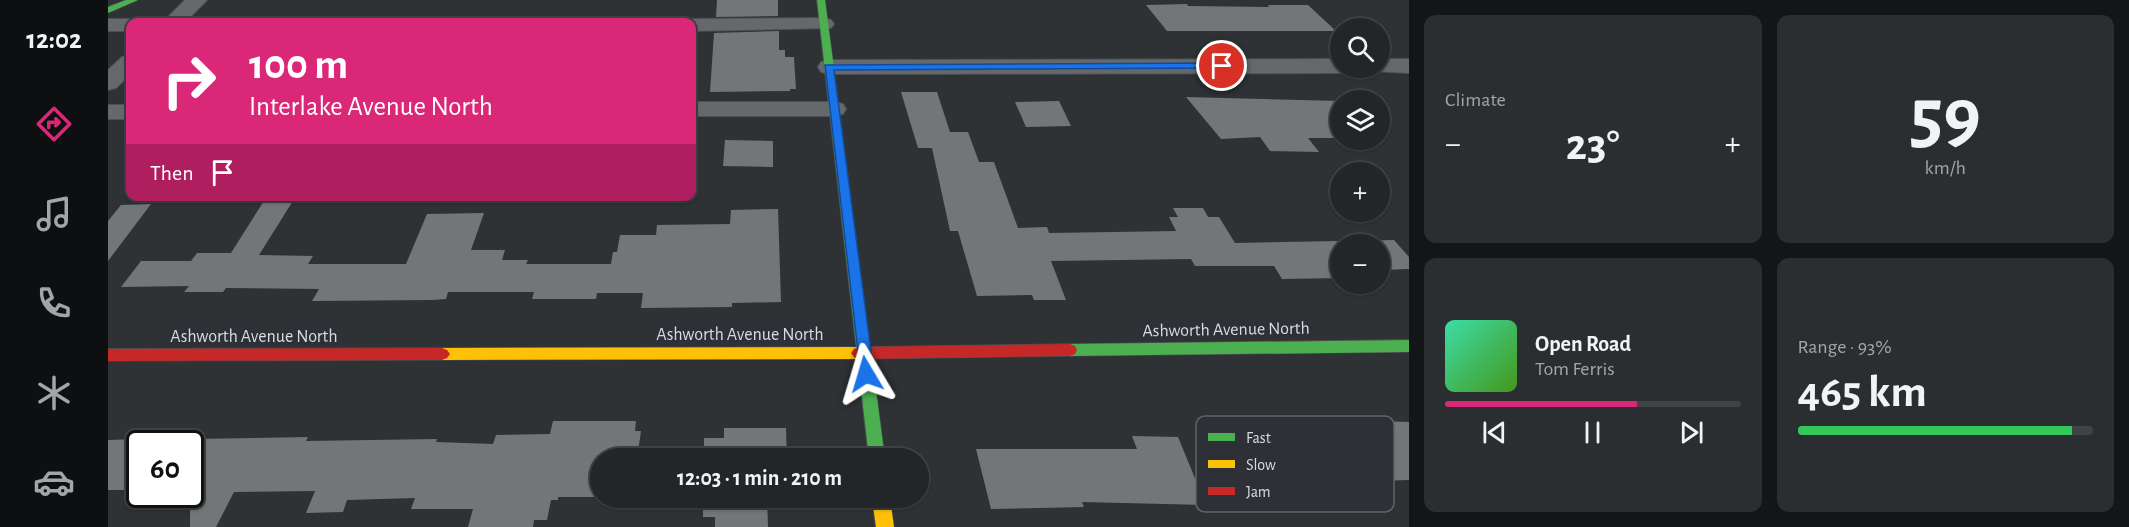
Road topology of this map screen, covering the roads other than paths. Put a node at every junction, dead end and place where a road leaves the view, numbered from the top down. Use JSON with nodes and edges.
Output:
{"nodes":[{"id":1,"x":134,"y":0,"type":"edge"},
{"id":2,"x":197,"y":0,"type":"edge"},
{"id":3,"x":821,"y":0,"type":"edge"},
{"id":4,"x":108,"y":10,"type":"edge"},
{"id":5,"x":177,"y":18,"type":"edge"},
{"id":6,"x":824,"y":24,"type":"junction"},
{"id":7,"x":108,"y":25,"type":"edge"},
{"id":8,"x":126,"y":25,"type":"edge"},
{"id":9,"x":696,"y":25,"type":"edge"},
{"id":10,"x":126,"y":66,"type":"edge"},
{"id":11,"x":1330,"y":66,"type":"edge"},
{"id":12,"x":1390,"y":66,"type":"edge"},
{"id":13,"x":1409,"y":66,"type":"edge"},
{"id":14,"x":829,"y":67,"type":"junction"},
{"id":15,"x":108,"y":83,"type":"edge"},
{"id":16,"x":696,"y":109,"type":"edge"},
{"id":17,"x":834,"y":109,"type":"junction"},
{"id":18,"x":108,"y":112,"type":"edge"},
{"id":19,"x":126,"y":112,"type":"edge"},
{"id":20,"x":1409,"y":346,"type":"edge"},
{"id":21,"x":864,"y":352,"type":"junction"},
{"id":22,"x":108,"y":355,"type":"edge"},
{"id":23,"x":876,"y":448,"type":"edge"},
{"id":24,"x":882,"y":508,"type":"edge"},
{"id":25,"x":885,"y":527,"type":"edge"}],
"edges":[{"from":1,"to":4,"type":"street"},
{"from":2,"to":5,"type":"street"},
{"from":3,"to":6,"type":"street"},
{"from":6,"to":9,"type":"street"},
{"from":6,"to":14,"type":"street"},
{"from":7,"to":8,"type":"street"},
{"from":10,"to":15,"type":"street"},
{"from":11,"to":14,"type":"street"},
{"from":12,"to":13,"type":"street"},
{"from":14,"to":17,"type":"street"},
{"from":16,"to":17,"type":"street"},
{"from":17,"to":21,"type":"street"},
{"from":18,"to":19,"type":"street"},
{"from":20,"to":21,"type":"street","name":"Ashworth Avenue North"},
{"from":21,"to":22,"type":"street","name":"Ashworth Avenue North"},
{"from":21,"to":23,"type":"street"},
{"from":24,"to":25,"type":"street"}]}
